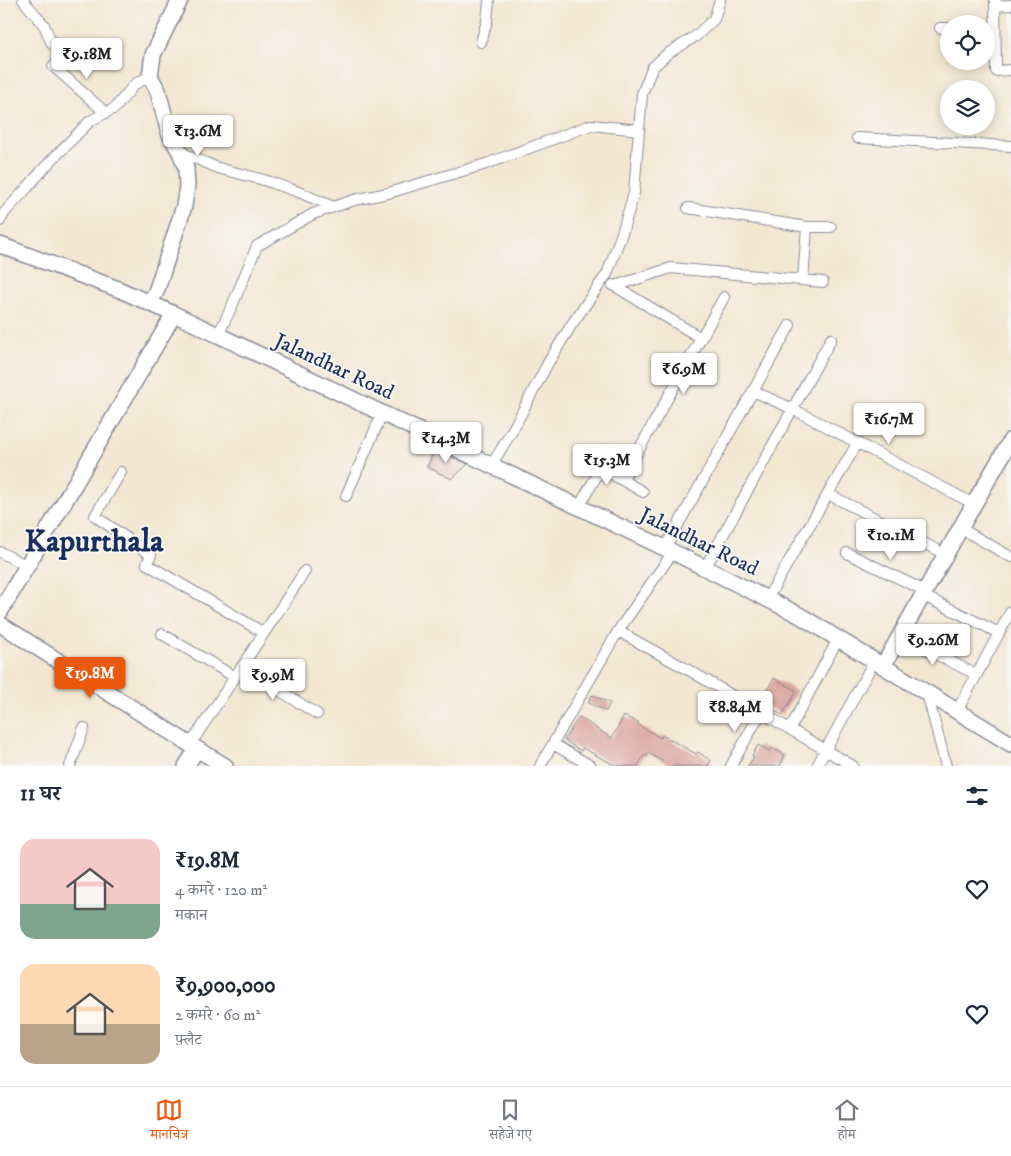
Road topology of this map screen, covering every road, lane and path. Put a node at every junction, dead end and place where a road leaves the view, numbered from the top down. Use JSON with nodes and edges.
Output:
{"nodes":[{"id":1,"x":23,"y":0,"type":"edge"},
{"id":2,"x":180,"y":0,"type":"edge"},
{"id":3,"x":489,"y":0,"type":"edge"},
{"id":4,"x":720,"y":0,"type":"edge"},
{"id":5,"x":995,"y":3,"type":"edge"},
{"id":6,"x":1011,"y":5,"type":"edge"},
{"id":7,"x":481,"y":42,"type":"dead end"},
{"id":8,"x":52,"y":44,"type":"dead end"},
{"id":9,"x":995,"y":62,"type":"edge"},
{"id":10,"x":53,"y":66,"type":"dead end"},
{"id":11,"x":1011,"y":70,"type":"edge"},
{"id":12,"x":150,"y":76,"type":"junction"},
{"id":13,"x":106,"y":113,"type":"junction"},
{"id":14,"x":639,"y":130,"type":"junction"},
{"id":15,"x":857,"y":138,"type":"dead end"},
{"id":16,"x":1011,"y":146,"type":"edge"},
{"id":17,"x":180,"y":152,"type":"junction"},
{"id":18,"x":334,"y":207,"type":"junction"},
{"id":19,"x":688,"y":208,"type":"dead end"},
{"id":20,"x":0,"y":221,"type":"edge"},
{"id":21,"x":807,"y":227,"type":"junction"},
{"id":22,"x":831,"y":227,"type":"dead end"},
{"id":23,"x":0,"y":245,"type":"edge"},
{"id":24,"x":604,"y":279,"type":"junction"},
{"id":25,"x":804,"y":280,"type":"junction"},
{"id":26,"x":823,"y":282,"type":"dead end"},
{"id":27,"x":616,"y":286,"type":"junction"},
{"id":28,"x":724,"y":297,"type":"dead end"},
{"id":29,"x":149,"y":303,"type":"junction"},
{"id":30,"x":174,"y":314,"type":"junction"},
{"id":31,"x":790,"y":326,"type":"dead end"},
{"id":32,"x":218,"y":336,"type":"junction"},
{"id":33,"x":701,"y":338,"type":"junction"},
{"id":34,"x":831,"y":339,"type":"dead end"},
{"id":35,"x":753,"y":391,"type":"junction"},
{"id":36,"x":793,"y":409,"type":"junction"},
{"id":37,"x":382,"y":414,"type":"junction"},
{"id":38,"x":1011,"y":440,"type":"edge"},
{"id":39,"x":858,"y":442,"type":"junction"},
{"id":40,"x":491,"y":466,"type":"junction"},
{"id":41,"x":122,"y":472,"type":"dead end"},
{"id":42,"x":622,"y":480,"type":"junction"},
{"id":43,"x":643,"y":492,"type":"dead end"},
{"id":44,"x":828,"y":494,"type":"junction"},
{"id":45,"x":346,"y":496,"type":"dead end"},
{"id":46,"x":974,"y":504,"type":"junction"},
{"id":47,"x":578,"y":507,"type":"junction"},
{"id":48,"x":960,"y":528,"type":"junction"},
{"id":49,"x":669,"y":550,"type":"junction"},
{"id":50,"x":0,"y":552,"type":"edge"},
{"id":51,"x":847,"y":553,"type":"dead end"},
{"id":52,"x":946,"y":554,"type":"junction"},
{"id":53,"x":1011,"y":557,"type":"edge"},
{"id":54,"x":27,"y":566,"type":"junction"},
{"id":55,"x":705,"y":568,"type":"junction"},
{"id":56,"x":305,"y":571,"type":"dead end"},
{"id":57,"x":923,"y":593,"type":"junction"},
{"id":58,"x":767,"y":599,"type":"junction"},
{"id":59,"x":1011,"y":611,"type":"edge"},
{"id":60,"x":0,"y":612,"type":"edge"},
{"id":61,"x":0,"y":624,"type":"edge"},
{"id":62,"x":618,"y":631,"type":"junction"},
{"id":63,"x":264,"y":633,"type":"junction"},
{"id":64,"x":999,"y":633,"type":"junction"},
{"id":65,"x":162,"y":634,"type":"dead end"},
{"id":66,"x":900,"y":636,"type":"junction"},
{"id":67,"x":838,"y":639,"type":"junction"},
{"id":68,"x":879,"y":663,"type":"junction"},
{"id":69,"x":242,"y":667,"type":"junction"},
{"id":70,"x":977,"y":674,"type":"junction"},
{"id":71,"x":235,"y":677,"type":"junction"},
{"id":72,"x":927,"y":693,"type":"junction"},
{"id":73,"x":957,"y":711,"type":"junction"},
{"id":74,"x":761,"y":712,"type":"junction"},
{"id":75,"x":317,"y":714,"type":"dead end"},
{"id":76,"x":84,"y":728,"type":"dead end"},
{"id":77,"x":790,"y":729,"type":"junction"},
{"id":78,"x":553,"y":744,"type":"junction"},
{"id":79,"x":1011,"y":744,"type":"edge"},
{"id":80,"x":194,"y":747,"type":"junction"},
{"id":81,"x":826,"y":750,"type":"junction"},
{"id":82,"x":70,"y":766,"type":"edge"},
{"id":83,"x":186,"y":766,"type":"edge"},
{"id":84,"x":225,"y":766,"type":"edge"},
{"id":85,"x":540,"y":766,"type":"edge"},
{"id":86,"x":591,"y":766,"type":"edge"},
{"id":87,"x":731,"y":766,"type":"edge"},
{"id":88,"x":818,"y":766,"type":"edge"},
{"id":89,"x":853,"y":766,"type":"edge"},
{"id":90,"x":946,"y":766,"type":"edge"}],
"edges":[{"from":1,"to":8,"type":"street"},
{"from":2,"to":12,"type":"main road"},
{"from":3,"to":7,"type":"street"},
{"from":4,"to":14,"type":"street"},
{"from":5,"to":6,"type":"street"},
{"from":9,"to":11,"type":"street"},
{"from":10,"to":13,"type":"street"},
{"from":12,"to":13,"type":"street"},
{"from":12,"to":17,"type":"main road"},
{"from":13,"to":20,"type":"street"},
{"from":14,"to":18,"type":"street"},
{"from":14,"to":24,"type":"street"},
{"from":15,"to":16,"type":"street"},
{"from":17,"to":18,"type":"street"},
{"from":17,"to":29,"type":"main road"},
{"from":18,"to":32,"type":"street"},
{"from":19,"to":21,"type":"street"},
{"from":21,"to":22,"type":"street"},
{"from":21,"to":25,"type":"street"},
{"from":23,"to":29,"type":"main road","name":"Jalandhar Road"},
{"from":24,"to":27,"type":"street"},
{"from":24,"to":40,"type":"street"},
{"from":25,"to":26,"type":"street"},
{"from":25,"to":27,"type":"street"},
{"from":27,"to":33,"type":"street"},
{"from":28,"to":33,"type":"street"},
{"from":29,"to":30,"type":"main road","name":"Jalandhar Road"},
{"from":30,"to":32,"type":"main road","name":"Jalandhar Road"},
{"from":30,"to":54,"type":"main road"},
{"from":31,"to":35,"type":"street"},
{"from":32,"to":37,"type":"main road","name":"Jalandhar Road"},
{"from":33,"to":42,"type":"street"},
{"from":34,"to":36,"type":"street"},
{"from":35,"to":36,"type":"street"},
{"from":35,"to":49,"type":"street"},
{"from":36,"to":39,"type":"street"},
{"from":36,"to":55,"type":"street"},
{"from":37,"to":40,"type":"main road","name":"Jalandhar Road"},
{"from":37,"to":45,"type":"street"},
{"from":38,"to":46,"type":"main road"},
{"from":39,"to":44,"type":"street"},
{"from":39,"to":46,"type":"street"},
{"from":40,"to":47,"type":"main road","name":"Jalandhar Road"},
{"from":41,"to":63,"type":"street"},
{"from":42,"to":43,"type":"street"},
{"from":42,"to":47,"type":"street"},
{"from":44,"to":52,"type":"street"},
{"from":44,"to":58,"type":"street"},
{"from":46,"to":48,"type":"main road"},
{"from":47,"to":49,"type":"main road","name":"Jalandhar Road"},
{"from":48,"to":52,"type":"main road"},
{"from":48,"to":53,"type":"street"},
{"from":49,"to":55,"type":"main road","name":"Jalandhar Road"},
{"from":49,"to":62,"type":"street"},
{"from":50,"to":54,"type":"street"},
{"from":51,"to":57,"type":"street"},
{"from":52,"to":57,"type":"main road"},
{"from":54,"to":60,"type":"main road"},
{"from":55,"to":58,"type":"main road","name":"Jalandhar Road"},
{"from":56,"to":63,"type":"street"},
{"from":57,"to":64,"type":"street"},
{"from":57,"to":66,"type":"main road"},
{"from":58,"to":67,"type":"main road","name":"Jalandhar Road"},
{"from":59,"to":64,"type":"street"},
{"from":61,"to":80,"type":"main road"},
{"from":62,"to":74,"type":"street"},
{"from":62,"to":78,"type":"street"},
{"from":63,"to":69,"type":"street"},
{"from":64,"to":70,"type":"street"},
{"from":65,"to":71,"type":"street"},
{"from":66,"to":68,"type":"main road"},
{"from":66,"to":70,"type":"street"},
{"from":67,"to":68,"type":"main road","name":"Jalandhar Road"},
{"from":67,"to":77,"type":"street"},
{"from":68,"to":72,"type":"main road","name":"Jalandhar Road"},
{"from":68,"to":81,"type":"street"},
{"from":69,"to":71,"type":"street"},
{"from":69,"to":75,"type":"street"},
{"from":70,"to":73,"type":"street"},
{"from":71,"to":80,"type":"street"},
{"from":72,"to":73,"type":"main road","name":"Jalandhar Road"},
{"from":72,"to":90,"type":"street"},
{"from":73,"to":79,"type":"main road","name":"Jalandhar Road"},
{"from":74,"to":77,"type":"street"},
{"from":74,"to":87,"type":"street"},
{"from":76,"to":82,"type":"street"},
{"from":77,"to":81,"type":"street"},
{"from":78,"to":85,"type":"street"},
{"from":78,"to":86,"type":"street"},
{"from":80,"to":83,"type":"main road"},
{"from":80,"to":84,"type":"main road"},
{"from":81,"to":88,"type":"street"},
{"from":81,"to":89,"type":"street"}]}
